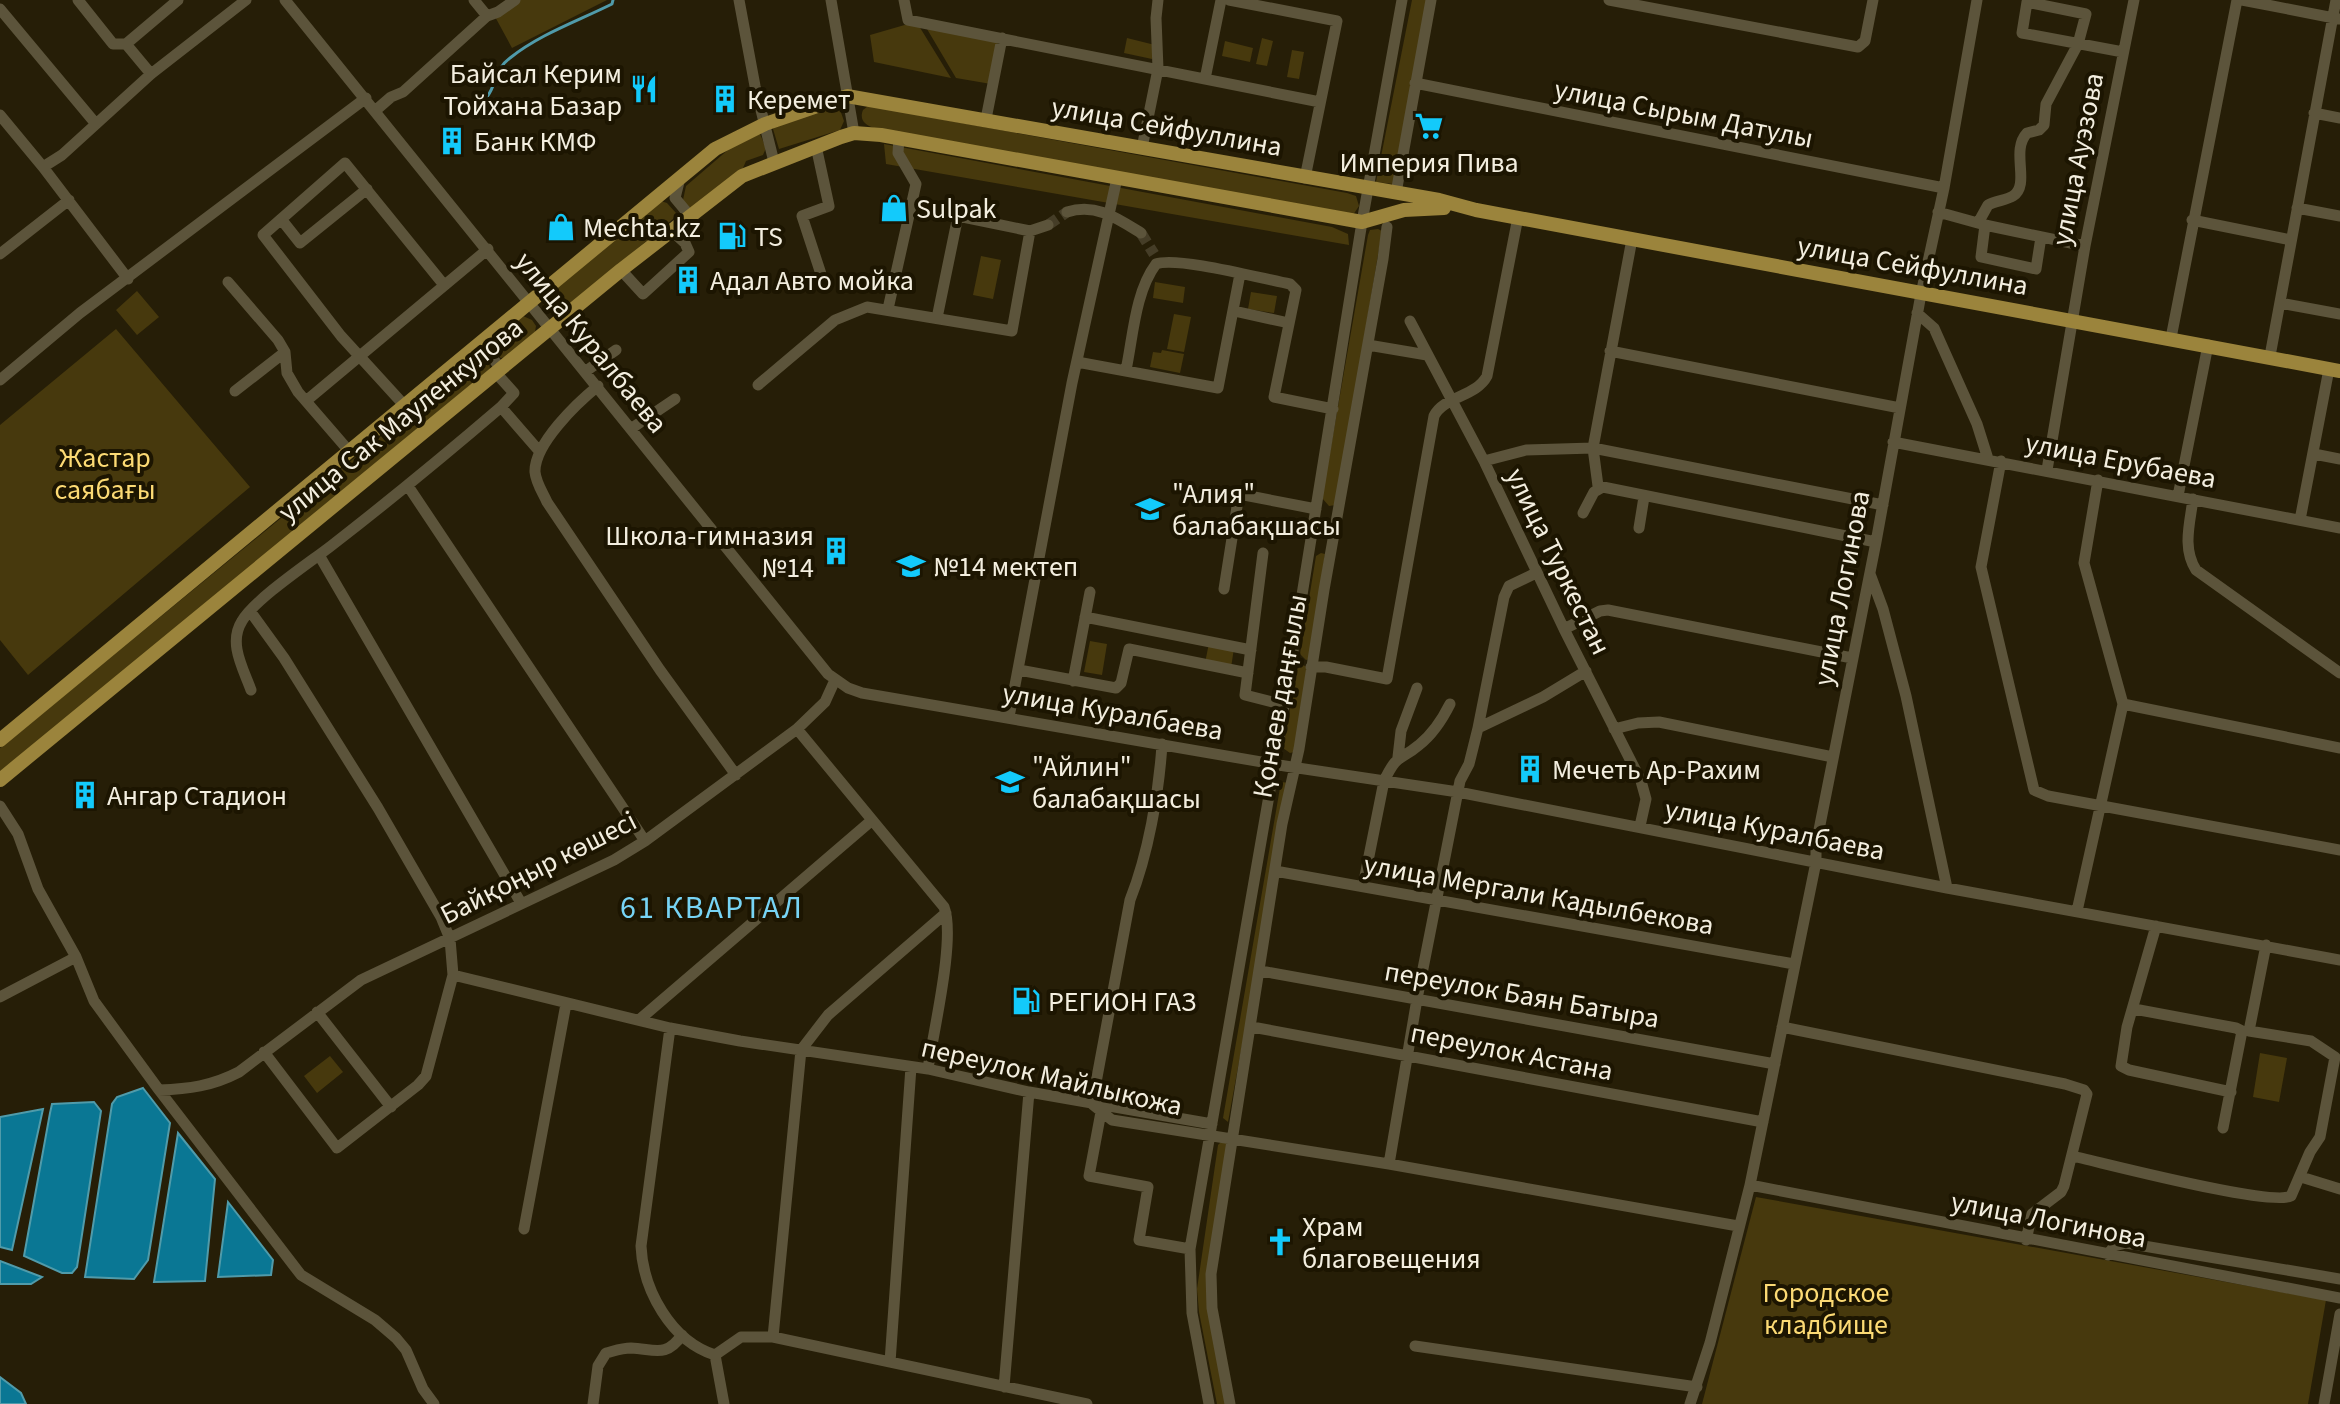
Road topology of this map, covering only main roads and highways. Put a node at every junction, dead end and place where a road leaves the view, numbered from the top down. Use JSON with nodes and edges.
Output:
{"nodes":[{"id":1,"x":847,"y":96,"type":"joint"},
{"id":2,"x":854,"y":133,"type":"joint"},
{"id":3,"x":1396,"y":193,"type":"junction"},
{"id":4,"x":1476,"y":210,"type":"junction"},
{"id":5,"x":1388,"y":222,"type":"junction"},
{"id":6,"x":2335,"y":370,"type":"edge"},
{"id":7,"x":0,"y":740,"type":"edge"},
{"id":8,"x":0,"y":780,"type":"edge"}],
"edges":[{"from":1,"to":3,"type":"main road","name":"улица Сейфуллина"},
{"from":1,"to":7,"type":"main road","name":"улица Сак Мауленкулова"},
{"from":2,"to":5,"type":"main road","name":"улица Сейфуллина"},
{"from":2,"to":8,"type":"main road","name":"улица Сак Мауленкулова"},
{"from":3,"to":4,"type":"main road","name":"улица Сейфуллина"},
{"from":3,"to":5,"type":"main road","name":"Қонаев даңғылы"},
{"from":4,"to":5,"type":"main road","name":"улица Сейфуллина"},
{"from":4,"to":6,"type":"main road","name":"улица Сейфуллина"}]}
